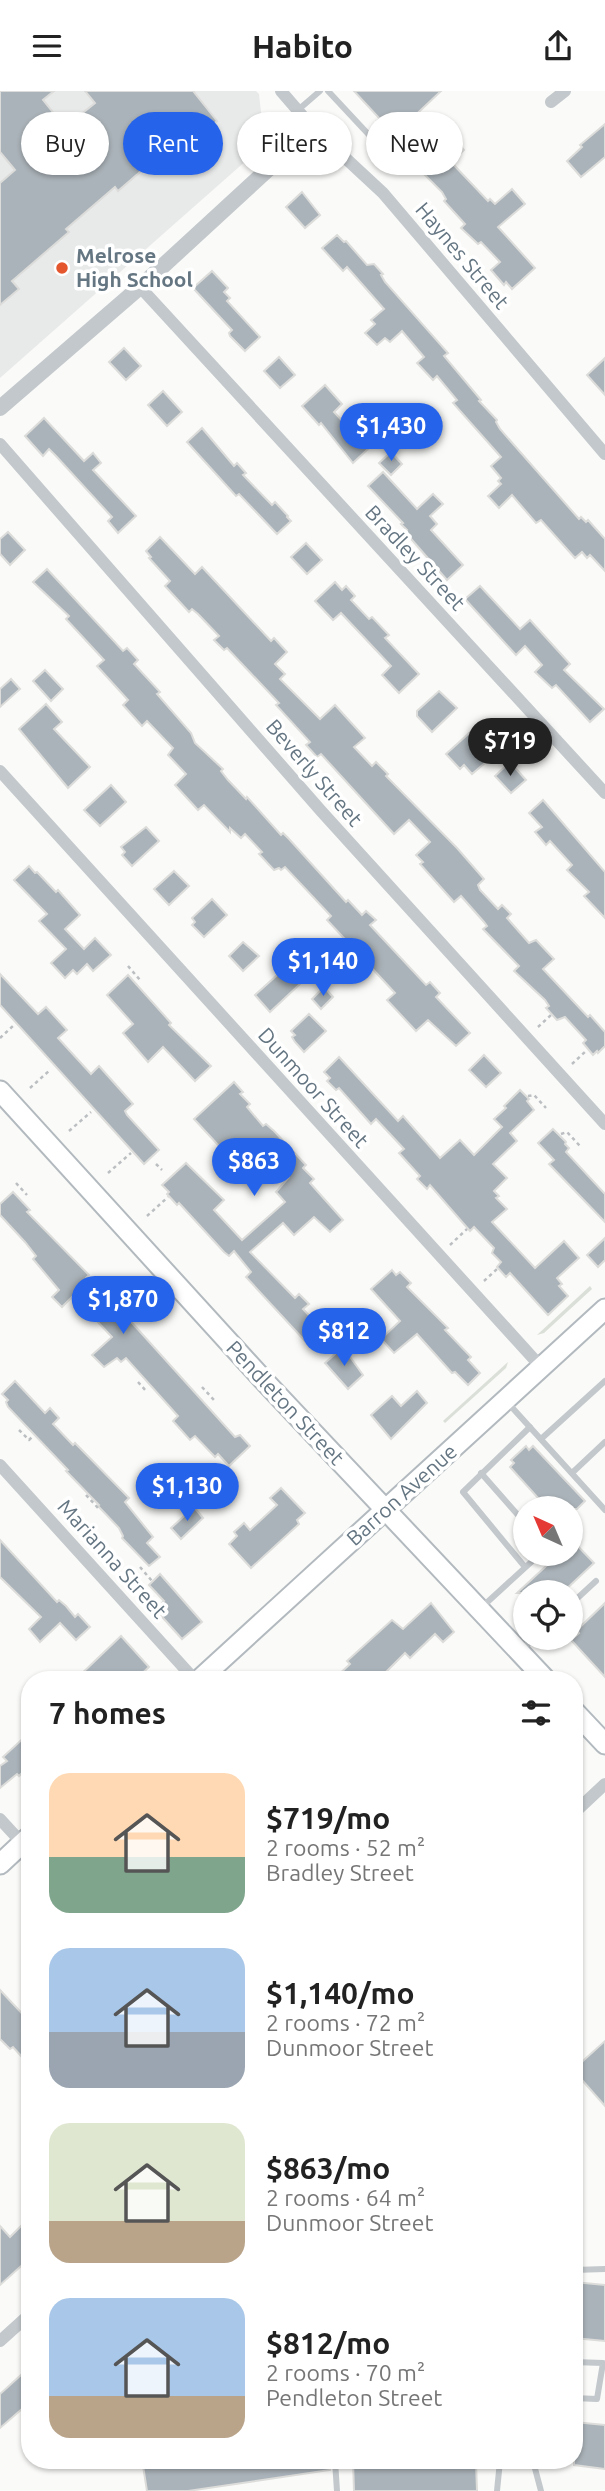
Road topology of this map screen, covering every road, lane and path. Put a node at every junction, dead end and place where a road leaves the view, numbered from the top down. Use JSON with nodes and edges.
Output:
{"nodes":[{"id":1,"x":281,"y":91,"type":"edge"},
{"id":2,"x":320,"y":91,"type":"edge"},
{"id":3,"x":328,"y":91,"type":"edge"},
{"id":4,"x":565,"y":91,"type":"edge"},
{"id":5,"x":551,"y":102,"type":"dead end"},
{"id":6,"x":298,"y":110,"type":"joint"},
{"id":7,"x":366,"y":132,"type":"edge"},
{"id":8,"x":352,"y":164,"type":"edge"},
{"id":9,"x":262,"y":175,"type":"edge"},
{"id":10,"x":139,"y":287,"type":"junction"},
{"id":11,"x":2,"y":404,"type":"edge"},
{"id":12,"x":0,"y":444,"type":"edge"},
{"id":13,"x":605,"y":454,"type":"edge"},
{"id":14,"x":0,"y":771,"type":"edge"},
{"id":15,"x":605,"y":793,"type":"edge"},
{"id":16,"x":128,"y":966,"type":"dead end"},
{"id":17,"x":140,"y":980,"type":"dead end"},
{"id":18,"x":551,"y":1015,"type":"dead end"},
{"id":19,"x":14,"y":1025,"type":"dead end"},
{"id":20,"x":538,"y":1027,"type":"dead end"},
{"id":21,"x":0,"y":1038,"type":"edge"},
{"id":22,"x":587,"y":1050,"type":"dead end"},
{"id":23,"x":572,"y":1064,"type":"dead end"},
{"id":24,"x":50,"y":1070,"type":"dead end"},
{"id":25,"x":30,"y":1089,"type":"dead end"},
{"id":26,"x":0,"y":1091,"type":"edge"},
{"id":27,"x":528,"y":1096,"type":"dead end"},
{"id":28,"x":546,"y":1108,"type":"dead end"},
{"id":29,"x":90,"y":1112,"type":"dead end"},
{"id":30,"x":605,"y":1124,"type":"edge"},
{"id":31,"x":69,"y":1131,"type":"dead end"},
{"id":32,"x":561,"y":1134,"type":"dead end"},
{"id":33,"x":580,"y":1146,"type":"dead end"},
{"id":34,"x":131,"y":1153,"type":"dead end"},
{"id":35,"x":156,"y":1164,"type":"dead end"},
{"id":36,"x":162,"y":1170,"type":"dead end"},
{"id":37,"x":108,"y":1173,"type":"dead end"},
{"id":38,"x":16,"y":1183,"type":"dead end"},
{"id":39,"x":27,"y":1195,"type":"dead end"},
{"id":40,"x":168,"y":1197,"type":"dead end"},
{"id":41,"x":147,"y":1216,"type":"dead end"},
{"id":42,"x":467,"y":1229,"type":"dead end"},
{"id":43,"x":450,"y":1245,"type":"dead end"},
{"id":44,"x":497,"y":1269,"type":"dead end"},
{"id":45,"x":484,"y":1282,"type":"dead end"},
{"id":46,"x":111,"y":1284,"type":"dead end"},
{"id":47,"x":120,"y":1295,"type":"dead end"},
{"id":48,"x":602,"y":1317,"type":"edge"},
{"id":49,"x":542,"y":1368,"type":"junction"},
{"id":50,"x":605,"y":1381,"type":"edge"},
{"id":51,"x":138,"y":1382,"type":"dead end"},
{"id":52,"x":202,"y":1387,"type":"dead end"},
{"id":53,"x":147,"y":1392,"type":"dead end"},
{"id":54,"x":213,"y":1401,"type":"dead end"},
{"id":55,"x":506,"y":1401,"type":"junction"},
{"id":56,"x":530,"y":1427,"type":"junction"},
{"id":57,"x":19,"y":1430,"type":"dead end"},
{"id":58,"x":32,"y":1437,"type":"dead end"},
{"id":59,"x":541,"y":1439,"type":"junction"},
{"id":60,"x":605,"y":1442,"type":"edge"},
{"id":61,"x":0,"y":1465,"type":"edge"},
{"id":62,"x":481,"y":1473,"type":"junction"},
{"id":63,"x":572,"y":1473,"type":"junction"},
{"id":64,"x":86,"y":1495,"type":"dead end"},
{"id":65,"x":513,"y":1509,"type":"edge"},
{"id":66,"x":100,"y":1510,"type":"dead end"},
{"id":67,"x":605,"y":1510,"type":"edge"},
{"id":68,"x":386,"y":1512,"type":"junction"},
{"id":69,"x":140,"y":1567,"type":"dead end"},
{"id":70,"x":525,"y":1567,"type":"joint"},
{"id":71,"x":152,"y":1581,"type":"dead end"},
{"id":72,"x":596,"y":1581,"type":"dead end"},
{"id":73,"x":583,"y":1593,"type":"edge"},
{"id":74,"x":480,"y":1609,"type":"junction"},
{"id":75,"x":513,"y":1635,"type":"edge"},
{"id":76,"x":529,"y":1650,"type":"edge"},
{"id":77,"x":189,"y":1671,"type":"edge"},
{"id":78,"x":207,"y":1671,"type":"edge"},
{"id":79,"x":541,"y":1671,"type":"edge"},
{"id":80,"x":583,"y":1721,"type":"edge"},
{"id":81,"x":605,"y":1744,"type":"edge"},
{"id":82,"x":605,"y":1784,"type":"edge"},
{"id":83,"x":583,"y":1805,"type":"edge"},
{"id":84,"x":0,"y":1819,"type":"edge"},
{"id":85,"x":21,"y":1836,"type":"edge"},
{"id":86,"x":21,"y":1845,"type":"edge"},
{"id":87,"x":0,"y":1864,"type":"edge"},
{"id":88,"x":605,"y":2269,"type":"edge"},
{"id":89,"x":583,"y":2270,"type":"edge"},
{"id":90,"x":21,"y":2322,"type":"edge"},
{"id":91,"x":0,"y":2341,"type":"edge"},
{"id":92,"x":583,"y":2363,"type":"edge"},
{"id":93,"x":583,"y":2398,"type":"edge"},
{"id":94,"x":336,"y":2469,"type":"edge"},
{"id":95,"x":499,"y":2469,"type":"edge"},
{"id":96,"x":535,"y":2469,"type":"edge"},
{"id":97,"x":337,"y":2491,"type":"edge"},
{"id":98,"x":498,"y":2491,"type":"edge"},
{"id":99,"x":541,"y":2491,"type":"edge"}],
"edges":[{"from":1,"to":6,"type":"street","name":"Haynes Street"},
{"from":2,"to":6,"type":"lane"},
{"from":3,"to":7,"type":"lane"},
{"from":4,"to":5,"type":"street"},
{"from":8,"to":13,"type":"street","name":"Haynes Street"},
{"from":9,"to":10,"type":"street"},
{"from":10,"to":11,"type":"street"},
{"from":10,"to":15,"type":"street","name":"Bradley Street"},
{"from":12,"to":30,"type":"street","name":"Beverly Street"},
{"from":14,"to":49,"type":"street","name":"Dunmoor Street"},
{"from":16,"to":17,"type":"path"},
{"from":18,"to":20,"type":"path"},
{"from":19,"to":21,"type":"path"},
{"from":22,"to":23,"type":"path"},
{"from":24,"to":25,"type":"path"},
{"from":26,"to":68,"type":"main road","name":"Pendleton Street"},
{"from":27,"to":28,"type":"path"},
{"from":29,"to":31,"type":"path"},
{"from":32,"to":33,"type":"path"},
{"from":34,"to":37,"type":"path"},
{"from":35,"to":36,"type":"path"},
{"from":38,"to":39,"type":"path"},
{"from":40,"to":41,"type":"path"},
{"from":42,"to":43,"type":"path"},
{"from":44,"to":45,"type":"path"},
{"from":46,"to":47,"type":"path"},
{"from":48,"to":49,"type":"main road","name":"Barron Avenue"},
{"from":49,"to":55,"type":"main road","name":"Barron Avenue"},
{"from":50,"to":59,"type":"lane"},
{"from":51,"to":53,"type":"path"},
{"from":52,"to":54,"type":"path"},
{"from":55,"to":56,"type":"lane"},
{"from":55,"to":68,"type":"main road","name":"Barron Avenue"},
{"from":56,"to":59,"type":"lane"},
{"from":56,"to":62,"type":"lane"},
{"from":57,"to":58,"type":"path"},
{"from":59,"to":63,"type":"lane"},
{"from":60,"to":63,"type":"lane"},
{"from":61,"to":77,"type":"street","name":"Marianna Street"},
{"from":62,"to":65,"type":"lane"},
{"from":62,"to":70,"type":"lane"},
{"from":63,"to":67,"type":"lane"},
{"from":64,"to":66,"type":"path"},
{"from":68,"to":74,"type":"main road","name":"Pendleton Street"},
{"from":68,"to":78,"type":"main road","name":"Barron Avenue"},
{"from":69,"to":71,"type":"path"},
{"from":70,"to":74,"type":"lane"},
{"from":72,"to":73,"type":"lane"},
{"from":74,"to":75,"type":"main road","name":"Pendleton Street"},
{"from":76,"to":79,"type":"main road","name":"Pendleton Street"},
{"from":80,"to":81,"type":"main road"},
{"from":82,"to":83,"type":"street"},
{"from":84,"to":85,"type":"street"},
{"from":86,"to":87,"type":"main road"},
{"from":88,"to":89,"type":"lane"},
{"from":90,"to":91,"type":"street"},
{"from":92,"to":93,"type":"lane"},
{"from":94,"to":97,"type":"lane"},
{"from":95,"to":98,"type":"lane"},
{"from":96,"to":99,"type":"lane"}]}
